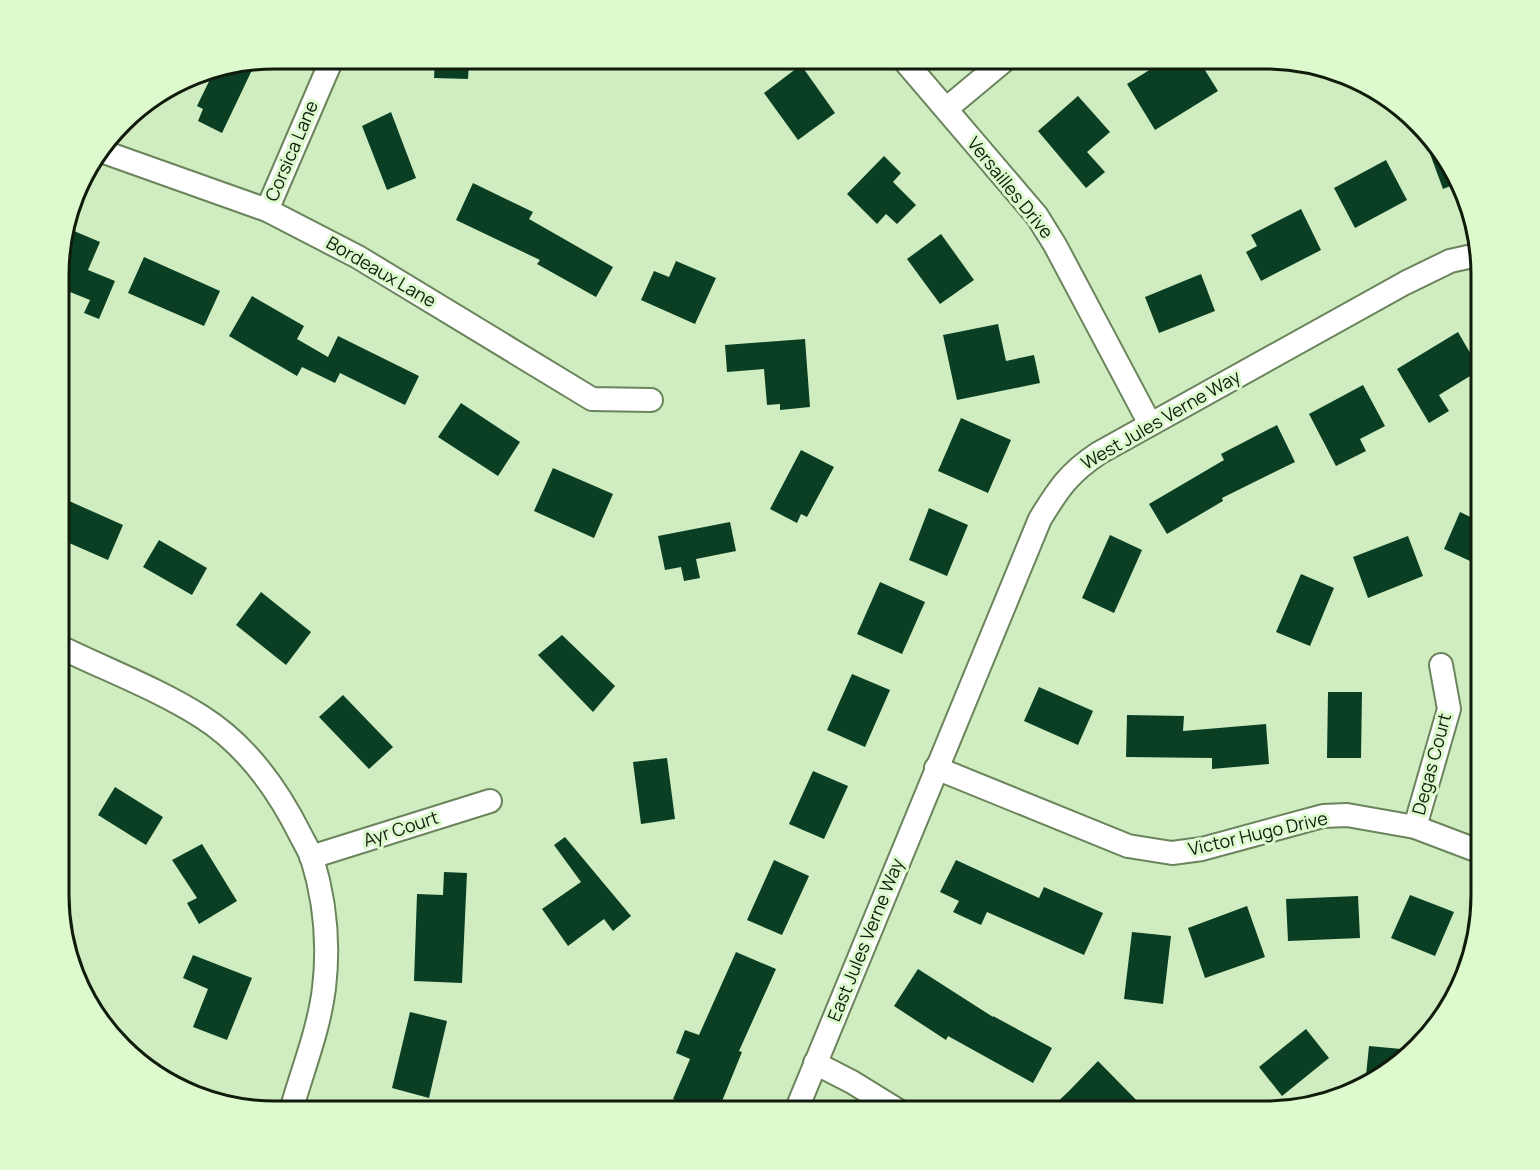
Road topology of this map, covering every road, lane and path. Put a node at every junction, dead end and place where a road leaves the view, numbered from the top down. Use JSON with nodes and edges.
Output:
{"nodes":[{"id":1,"x":327,"y":69,"type":"edge"},
{"id":2,"x":912,"y":69,"type":"edge"},
{"id":3,"x":994,"y":69,"type":"edge"},
{"id":4,"x":946,"y":109,"type":"junction"},
{"id":5,"x":110,"y":153,"type":"edge"},
{"id":6,"x":267,"y":210,"type":"junction"},
{"id":7,"x":1470,"y":257,"type":"edge"},
{"id":8,"x":651,"y":400,"type":"dead end"},
{"id":9,"x":1150,"y":424,"type":"junction"},
{"id":10,"x":69,"y":651,"type":"edge"},
{"id":11,"x":1441,"y":665,"type":"dead end"},
{"id":12,"x":936,"y":768,"type":"junction"},
{"id":13,"x":490,"y":801,"type":"dead end"},
{"id":14,"x":1415,"y":827,"type":"junction"},
{"id":15,"x":1471,"y":848,"type":"edge"},
{"id":16,"x":311,"y":857,"type":"junction"},
{"id":17,"x":815,"y":1064,"type":"junction"},
{"id":18,"x":294,"y":1101,"type":"edge"},
{"id":19,"x":799,"y":1101,"type":"edge"},
{"id":20,"x":883,"y":1101,"type":"edge"}],
"edges":[{"from":1,"to":6,"type":"street","name":"Corsica Lane"},
{"from":2,"to":4,"type":"street","name":"Versailles Drive"},
{"from":3,"to":4,"type":"street"},
{"from":4,"to":9,"type":"street","name":"Versailles Drive"},
{"from":5,"to":6,"type":"street","name":"Bordeaux Lane"},
{"from":6,"to":8,"type":"street","name":"Bordeaux Lane"},
{"from":7,"to":9,"type":"street","name":"West Jules Verne Way"},
{"from":9,"to":12,"type":"street","name":"West Jules Verne Way"},
{"from":10,"to":16,"type":"street"},
{"from":11,"to":14,"type":"street","name":"Degas Court"},
{"from":12,"to":14,"type":"street","name":"Victor Hugo Drive"},
{"from":12,"to":17,"type":"street","name":"East Jules Verne Way"},
{"from":13,"to":16,"type":"street","name":"Ayr Court"},
{"from":14,"to":15,"type":"street","name":"Victor Hugo Drive"},
{"from":16,"to":18,"type":"street"},
{"from":17,"to":19,"type":"street","name":"East Jules Verne Way"},
{"from":17,"to":20,"type":"street"}]}
